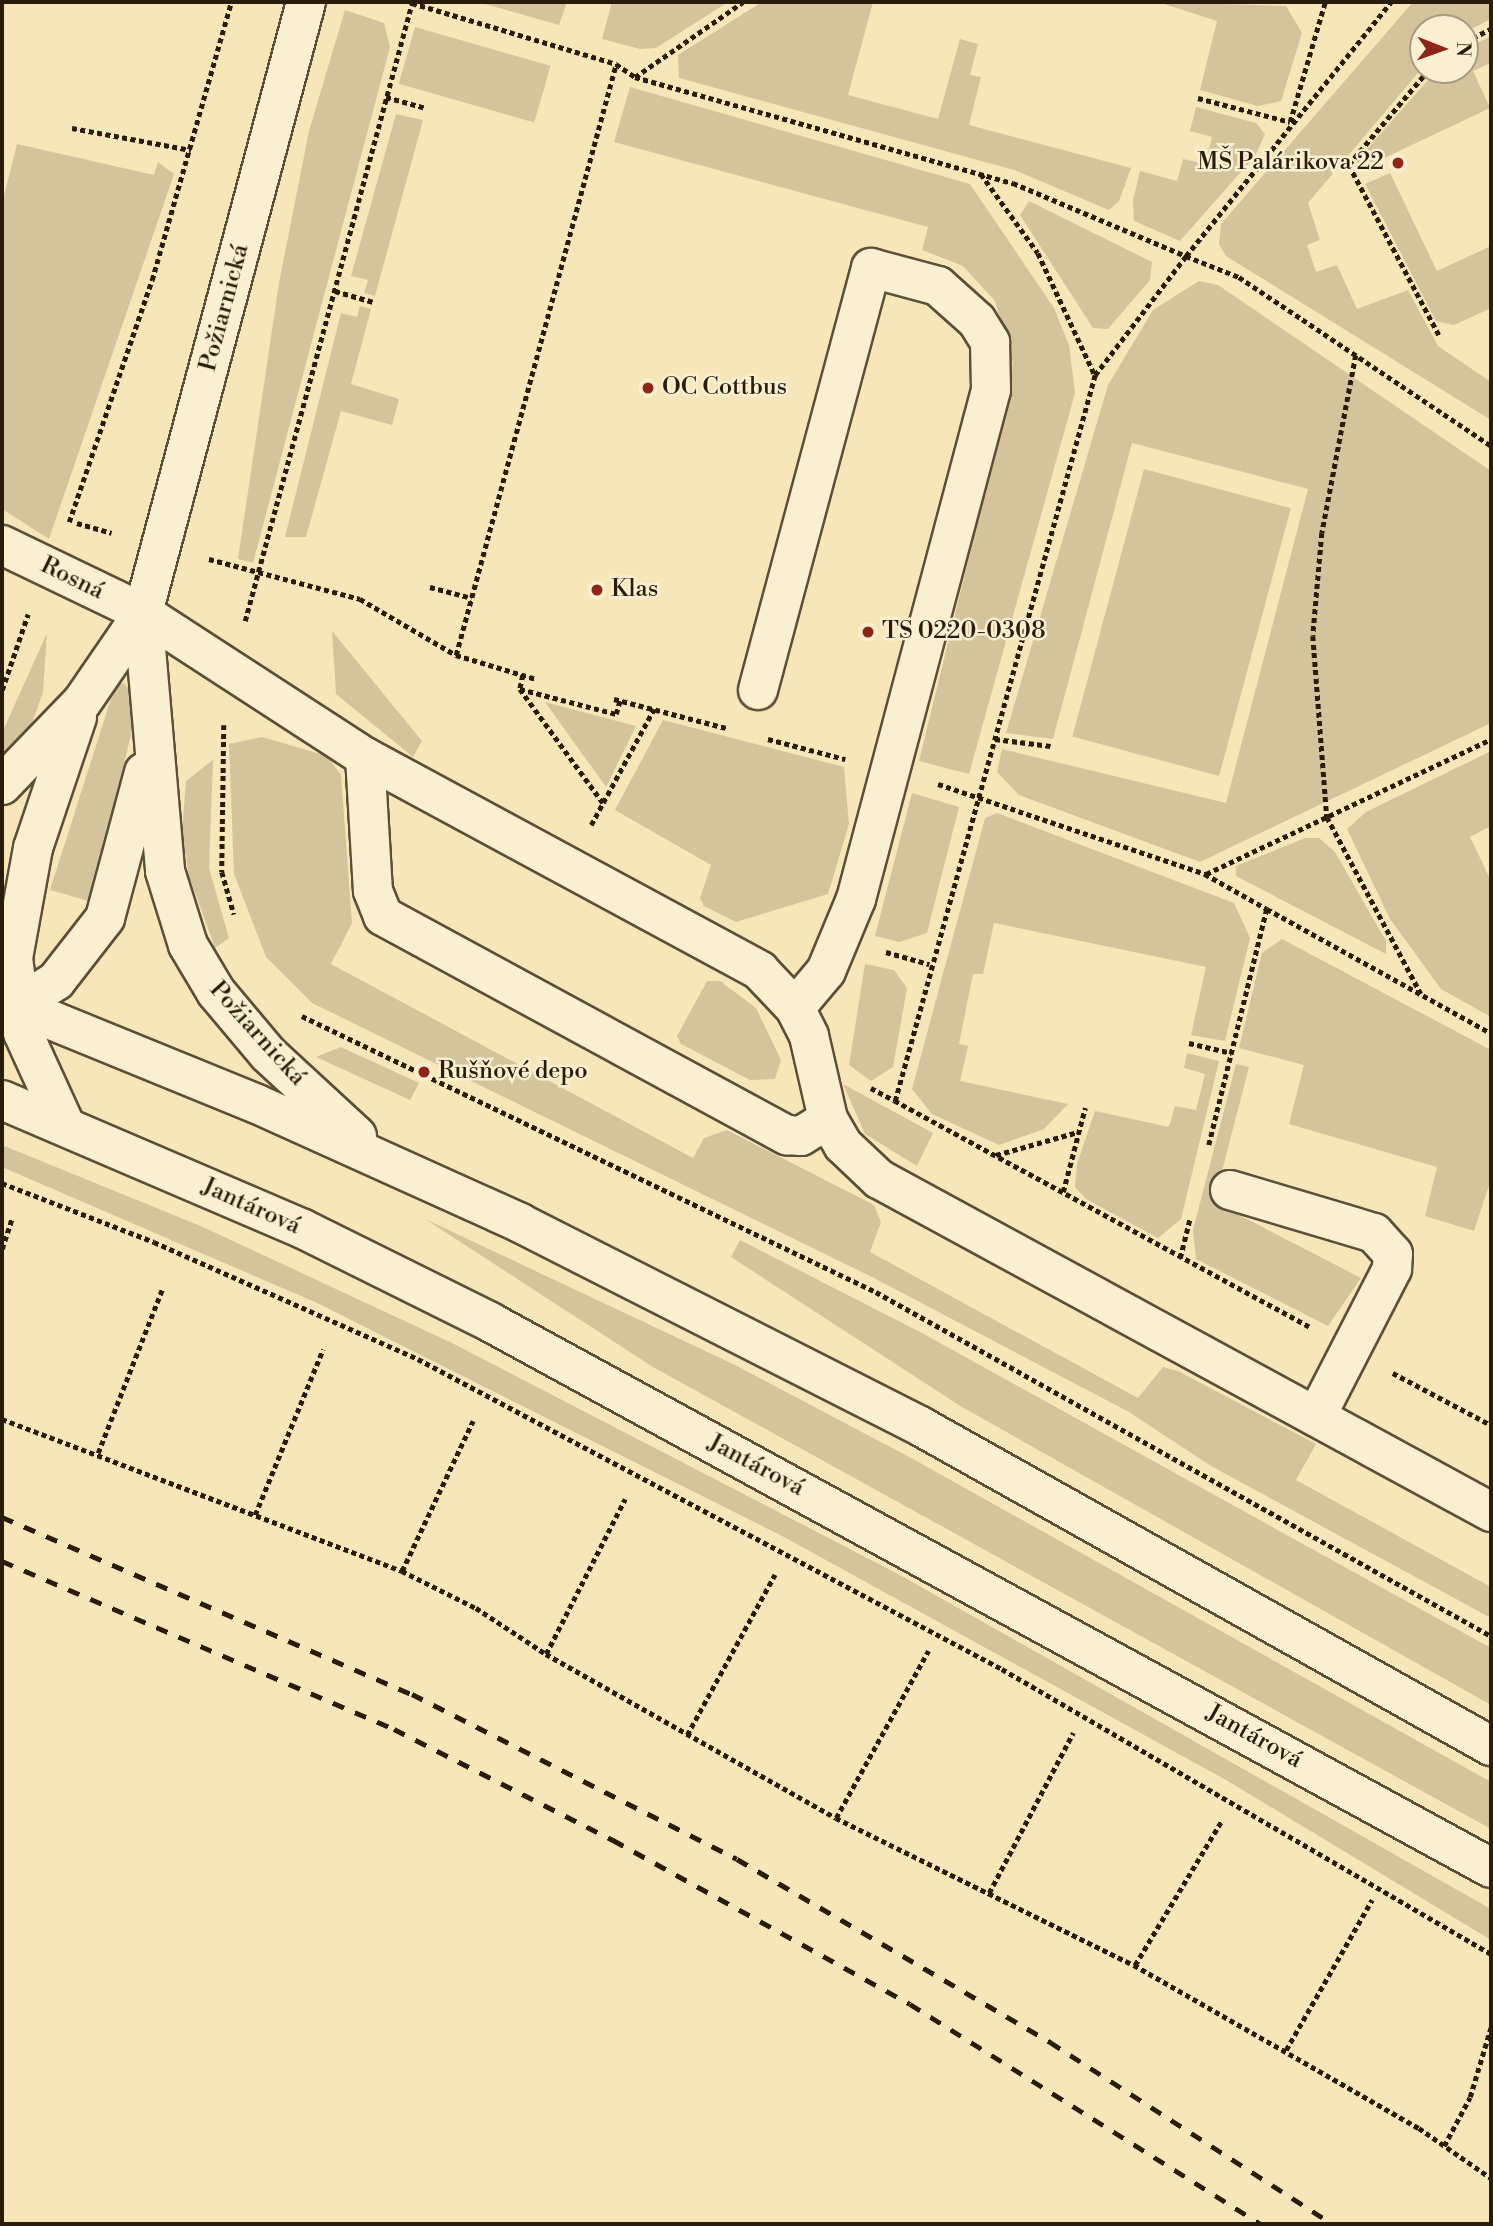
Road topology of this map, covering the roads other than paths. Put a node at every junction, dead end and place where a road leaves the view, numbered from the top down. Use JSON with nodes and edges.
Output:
{"nodes":[{"id":1,"x":306,"y":2,"type":"edge"},
{"id":2,"x":17,"y":552,"type":"edge"},
{"id":3,"x":143,"y":613,"type":"junction"},
{"id":4,"x":758,"y":690,"type":"dead end"},
{"id":5,"x":82,"y":702,"type":"junction"},
{"id":6,"x":155,"y":722,"type":"junction"},
{"id":7,"x":365,"y":757,"type":"junction"},
{"id":8,"x":2,"y":785,"type":"edge"},
{"id":9,"x":7,"y":1007,"type":"edge"},
{"id":10,"x":796,"y":1008,"type":"junction"},
{"id":11,"x":2,"y":1100,"type":"edge"},
{"id":12,"x":828,"y":1119,"type":"junction"},
{"id":13,"x":65,"y":1125,"type":"junction"},
{"id":14,"x":378,"y":1156,"type":"junction"},
{"id":15,"x":1230,"y":1190,"type":"dead end"},
{"id":16,"x":1316,"y":1417,"type":"junction"},
{"id":17,"x":1491,"y":1512,"type":"edge"},
{"id":18,"x":1491,"y":1746,"type":"edge"},
{"id":19,"x":1491,"y":1868,"type":"edge"}],
"edges":[{"from":1,"to":3,"type":"street","name":"Požiarnická"},
{"from":2,"to":3,"type":"street","name":"Rosná"},
{"from":3,"to":5,"type":"street","name":"Požiarnická"},
{"from":3,"to":6,"type":"street","name":"Požiarnická"},
{"from":3,"to":7,"type":"street","name":"Rosná"},
{"from":4,"to":10,"type":"street"},
{"from":5,"to":8,"type":"street","name":"Požiarnická"},
{"from":5,"to":9,"type":"street"},
{"from":6,"to":9,"type":"street","name":"Požiarnická"},
{"from":6,"to":14,"type":"street","name":"Požiarnická"},
{"from":7,"to":10,"type":"street","name":"Rosná"},
{"from":7,"to":12,"type":"street"},
{"from":9,"to":13,"type":"street"},
{"from":9,"to":14,"type":"street"},
{"from":10,"to":12,"type":"street"},
{"from":11,"to":13,"type":"street","name":"Jantárová"},
{"from":12,"to":16,"type":"street"},
{"from":13,"to":19,"type":"street","name":"Jantárová"},
{"from":14,"to":18,"type":"street"},
{"from":15,"to":16,"type":"street"},
{"from":16,"to":17,"type":"street"}]}
